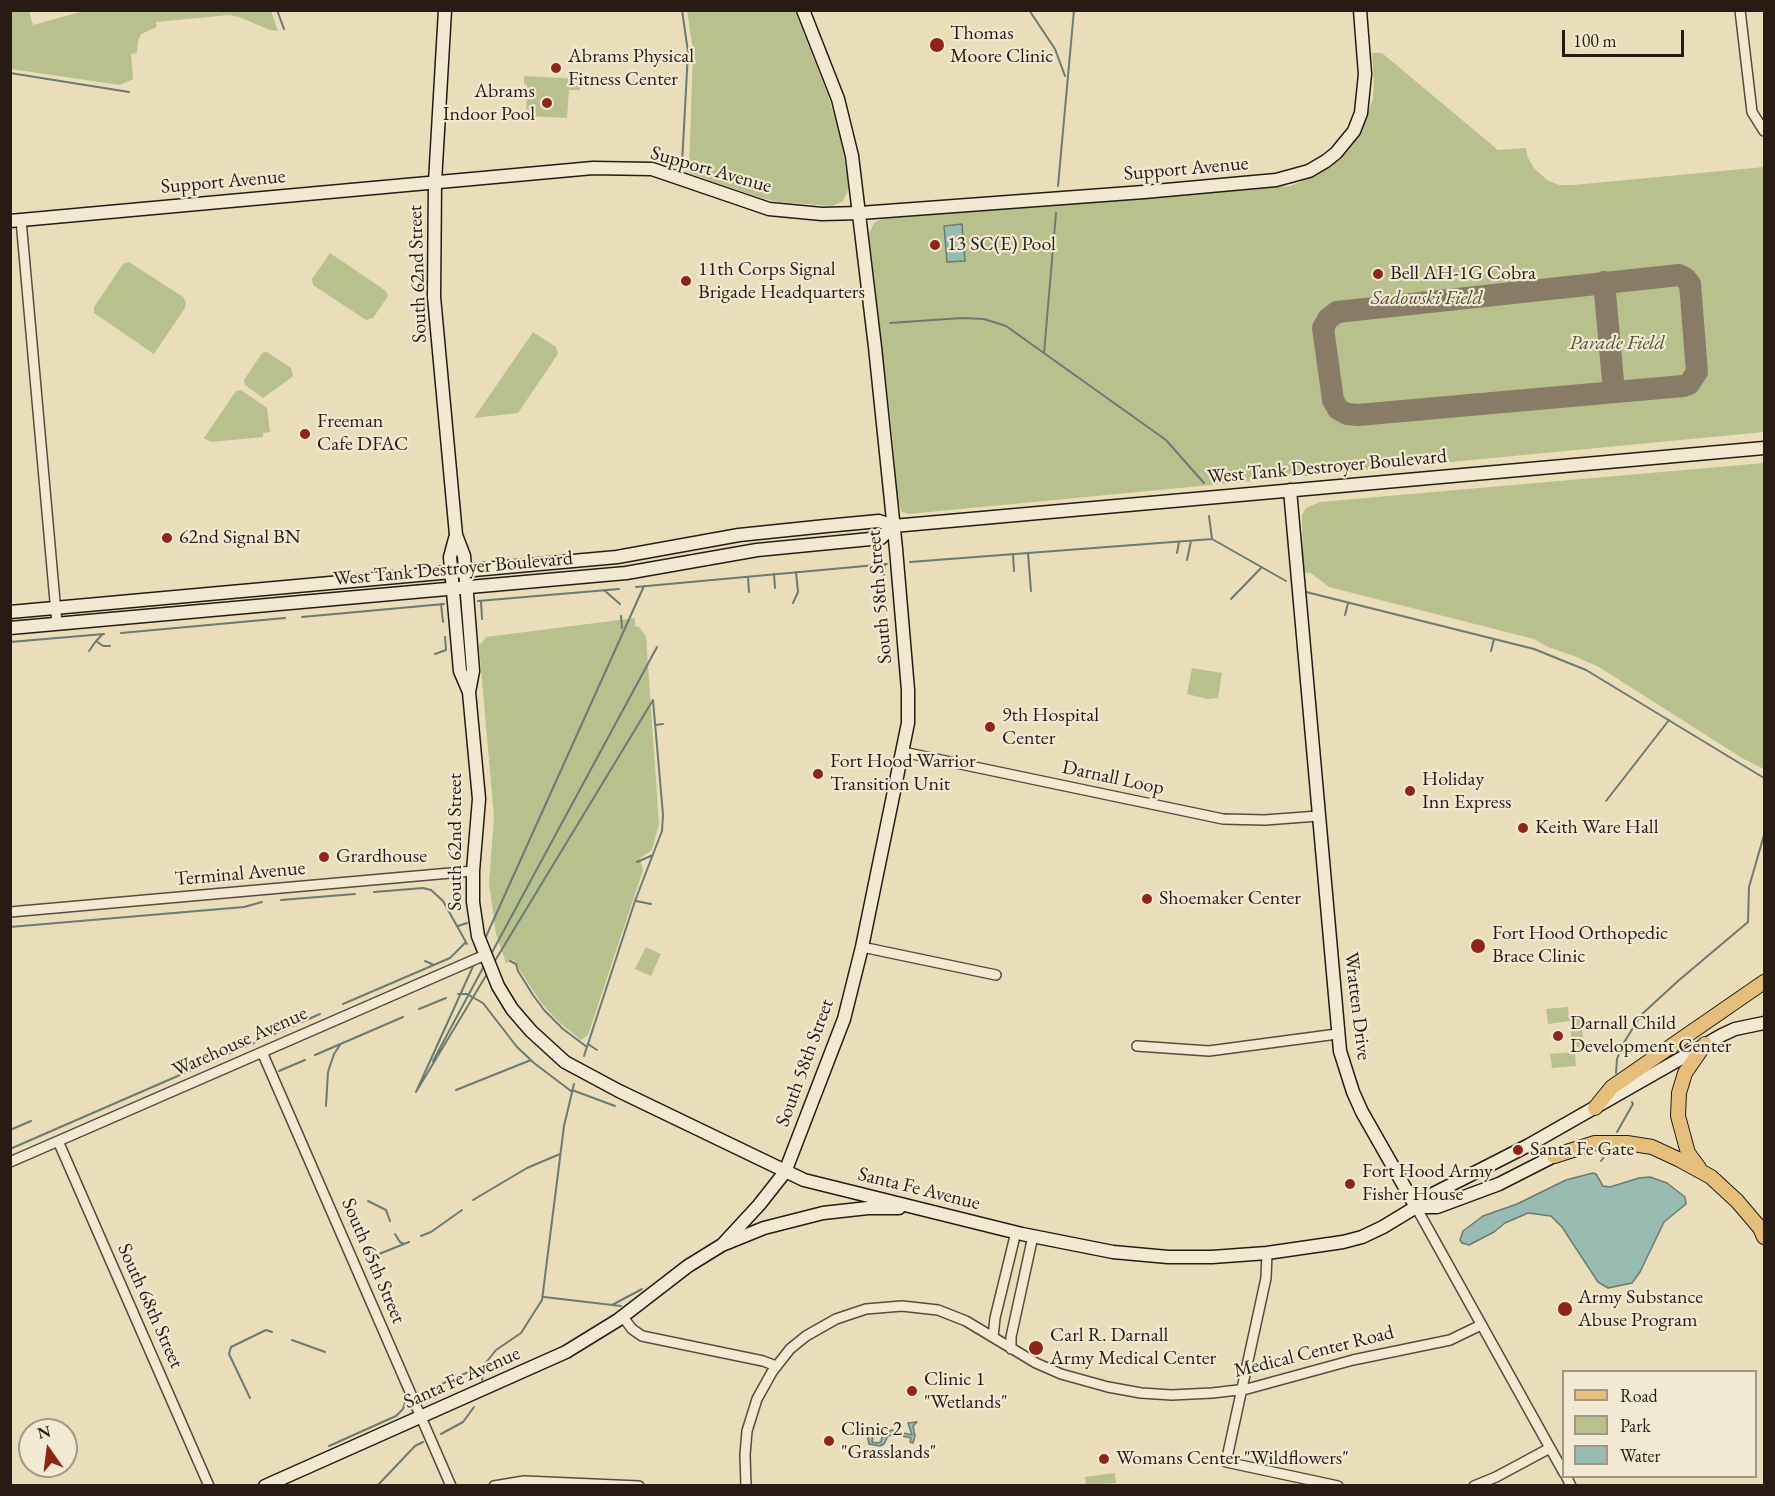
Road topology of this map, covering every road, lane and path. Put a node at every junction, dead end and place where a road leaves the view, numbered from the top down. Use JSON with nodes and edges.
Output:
{"nodes":[{"id":1,"x":445,"y":10,"type":"edge"},
{"id":2,"x":803,"y":10,"type":"edge"},
{"id":3,"x":1360,"y":10,"type":"edge"},
{"id":4,"x":1740,"y":10,"type":"edge"},
{"id":5,"x":1764,"y":131,"type":"edge"},
{"id":6,"x":435,"y":182,"type":"junction"},
{"id":7,"x":860,"y":213,"type":"junction"},
{"id":8,"x":16,"y":220,"type":"edge"},
{"id":9,"x":1764,"y":448,"type":"edge"},
{"id":10,"x":1290,"y":490,"type":"junction"},
{"id":11,"x":893,"y":526,"type":"junction"},
{"id":12,"x":456,"y":535,"type":"junction"},
{"id":13,"x":466,"y":571,"type":"junction"},
{"id":14,"x":451,"y":572,"type":"junction"},
{"id":15,"x":467,"y":587,"type":"junction"},
{"id":16,"x":453,"y":589,"type":"junction"},
{"id":17,"x":56,"y":608,"type":"junction"},
{"id":18,"x":10,"y":612,"type":"edge"},
{"id":19,"x":57,"y":624,"type":"junction"},
{"id":20,"x":10,"y":628,"type":"edge"},
{"id":21,"x":469,"y":692,"type":"junction"},
{"id":22,"x":903,"y":752,"type":"junction"},
{"id":23,"x":1317,"y":816,"type":"junction"},
{"id":24,"x":472,"y":871,"type":"junction"},
{"id":25,"x":10,"y":912,"type":"edge"},
{"id":26,"x":862,"y":947,"type":"junction"},
{"id":27,"x":485,"y":955,"type":"junction"},
{"id":28,"x":996,"y":975,"type":"dead end"},
{"id":29,"x":1764,"y":982,"type":"edge"},
{"id":30,"x":1764,"y":1023,"type":"edge"},
{"id":31,"x":1337,"y":1034,"type":"junction"},
{"id":32,"x":1705,"y":1044,"type":"junction"},
{"id":33,"x":1137,"y":1046,"type":"dead end"},
{"id":34,"x":262,"y":1052,"type":"junction"},
{"id":35,"x":1595,"y":1108,"type":"junction"},
{"id":36,"x":58,"y":1141,"type":"junction"},
{"id":37,"x":1554,"y":1156,"type":"joint"},
{"id":38,"x":10,"y":1162,"type":"edge"},
{"id":39,"x":785,"y":1172,"type":"junction"},
{"id":40,"x":1711,"y":1178,"type":"junction"},
{"id":41,"x":1416,"y":1207,"type":"junction"},
{"id":42,"x":918,"y":1209,"type":"junction"},
{"id":43,"x":1016,"y":1232,"type":"junction"},
{"id":44,"x":1033,"y":1236,"type":"junction"},
{"id":45,"x":1764,"y":1237,"type":"edge"},
{"id":46,"x":722,"y":1245,"type":"junction"},
{"id":47,"x":1267,"y":1253,"type":"junction"},
{"id":48,"x":623,"y":1317,"type":"junction"},
{"id":49,"x":1481,"y":1325,"type":"junction"},
{"id":50,"x":993,"y":1337,"type":"junction"},
{"id":51,"x":1011,"y":1349,"type":"junction"},
{"id":52,"x":776,"y":1366,"type":"junction"},
{"id":53,"x":1242,"y":1389,"type":"junction"},
{"id":54,"x":421,"y":1418,"type":"junction"},
{"id":55,"x":1550,"y":1448,"type":"junction"},
{"id":56,"x":1562,"y":1471,"type":"edge"},
{"id":57,"x":209,"y":1485,"type":"edge"},
{"id":58,"x":265,"y":1485,"type":"edge"},
{"id":59,"x":451,"y":1485,"type":"edge"},
{"id":60,"x":494,"y":1485,"type":"edge"},
{"id":61,"x":639,"y":1485,"type":"edge"},
{"id":62,"x":747,"y":1485,"type":"edge"},
{"id":63,"x":1338,"y":1485,"type":"edge"},
{"id":64,"x":1474,"y":1485,"type":"edge"}],
"edges":[{"from":1,"to":6,"type":"street","name":"South 62nd Street"},
{"from":2,"to":7,"type":"street","name":"South 58th Street"},
{"from":3,"to":7,"type":"street","name":"Support Avenue"},
{"from":4,"to":5,"type":"street"},
{"from":6,"to":7,"type":"street","name":"Support Avenue"},
{"from":6,"to":8,"type":"street","name":"Support Avenue"},
{"from":6,"to":12,"type":"street","name":"South 62nd Street"},
{"from":7,"to":11,"type":"street","name":"South 58th Street"},
{"from":8,"to":17,"type":"street"},
{"from":9,"to":10,"type":"street","name":"West Tank Destroyer Boulevard"},
{"from":10,"to":11,"type":"street","name":"West Tank Destroyer Boulevard"},
{"from":10,"to":23,"type":"street","name":"Wratten Drive"},
{"from":11,"to":13,"type":"street","name":"West Tank Destroyer Boulevard"},
{"from":11,"to":15,"type":"street","name":"West Tank Destroyer Boulevard"},
{"from":11,"to":22,"type":"street","name":"South 58th Street"},
{"from":12,"to":13,"type":"street","name":"South 62nd Street"},
{"from":12,"to":14,"type":"street","name":"South 62nd Street"},
{"from":13,"to":14,"type":"street","name":"West Tank Destroyer Boulevard"},
{"from":13,"to":15,"type":"street","name":"South 62nd Street"},
{"from":14,"to":16,"type":"street","name":"South 62nd Street"},
{"from":14,"to":17,"type":"street","name":"West Tank Destroyer Boulevard"},
{"from":15,"to":16,"type":"street","name":"West Tank Destroyer Boulevard"},
{"from":15,"to":21,"type":"street","name":"South 62nd Street"},
{"from":16,"to":19,"type":"street","name":"West Tank Destroyer Boulevard"},
{"from":16,"to":21,"type":"street","name":"South 62nd Street"},
{"from":17,"to":18,"type":"street","name":"West Tank Destroyer Boulevard"},
{"from":17,"to":19,"type":"street"},
{"from":19,"to":20,"type":"street","name":"West Tank Destroyer Boulevard"},
{"from":21,"to":24,"type":"street","name":"South 62nd Street"},
{"from":22,"to":23,"type":"street","name":"Darnall Loop"},
{"from":22,"to":26,"type":"street","name":"South 58th Street"},
{"from":23,"to":31,"type":"street","name":"Wratten Drive"},
{"from":24,"to":25,"type":"street","name":"Terminal Avenue"},
{"from":24,"to":27,"type":"street","name":"South 62nd Street"},
{"from":26,"to":28,"type":"street"},
{"from":26,"to":39,"type":"street","name":"South 58th Street"},
{"from":27,"to":34,"type":"street","name":"Warehouse Avenue"},
{"from":27,"to":39,"type":"street","name":"Santa Fe Avenue"},
{"from":29,"to":35,"type":"main road"},
{"from":30,"to":32,"type":"street","name":"Santa Fe Avenue"},
{"from":31,"to":33,"type":"street"},
{"from":31,"to":41,"type":"street","name":"Wratten Drive"},
{"from":32,"to":35,"type":"street","name":"Santa Fe Avenue"},
{"from":32,"to":40,"type":"main road"},
{"from":34,"to":36,"type":"street","name":"Warehouse Avenue"},
{"from":34,"to":54,"type":"street","name":"South 65th Street"},
{"from":35,"to":41,"type":"street","name":"Santa Fe Avenue"},
{"from":36,"to":38,"type":"street","name":"Warehouse Avenue"},
{"from":36,"to":57,"type":"street","name":"South 68th Street"},
{"from":37,"to":40,"type":"main road"},
{"from":37,"to":41,"type":"street"},
{"from":39,"to":42,"type":"street","name":"Santa Fe Avenue"},
{"from":39,"to":46,"type":"street","name":"South 58th Street"},
{"from":40,"to":45,"type":"main road"},
{"from":41,"to":47,"type":"street","name":"Santa Fe Avenue"},
{"from":41,"to":49,"type":"street","name":"Wratten Drive"},
{"from":42,"to":43,"type":"street","name":"Santa Fe Avenue"},
{"from":42,"to":46,"type":"street"},
{"from":43,"to":44,"type":"street","name":"Santa Fe Avenue"},
{"from":43,"to":50,"type":"street"},
{"from":44,"to":47,"type":"street","name":"Santa Fe Avenue"},
{"from":44,"to":51,"type":"street"},
{"from":46,"to":48,"type":"street","name":"Santa Fe Avenue"},
{"from":47,"to":53,"type":"street"},
{"from":48,"to":52,"type":"street"},
{"from":48,"to":54,"type":"street","name":"Santa Fe Avenue"},
{"from":49,"to":53,"type":"street","name":"Medical Center Road"},
{"from":49,"to":55,"type":"street","name":"Wratten Drive"},
{"from":50,"to":51,"type":"street","name":"Medical Center Road"},
{"from":50,"to":52,"type":"street","name":"Medical Center Road"},
{"from":51,"to":53,"type":"street","name":"Medical Center Road"},
{"from":52,"to":62,"type":"street","name":"Medical Center Road"},
{"from":53,"to":63,"type":"street"},
{"from":54,"to":58,"type":"street","name":"Santa Fe Avenue"},
{"from":54,"to":59,"type":"street","name":"South 65th Street"},
{"from":55,"to":56,"type":"street","name":"Wratten Drive"},
{"from":55,"to":64,"type":"street"},
{"from":60,"to":61,"type":"street"}]}
